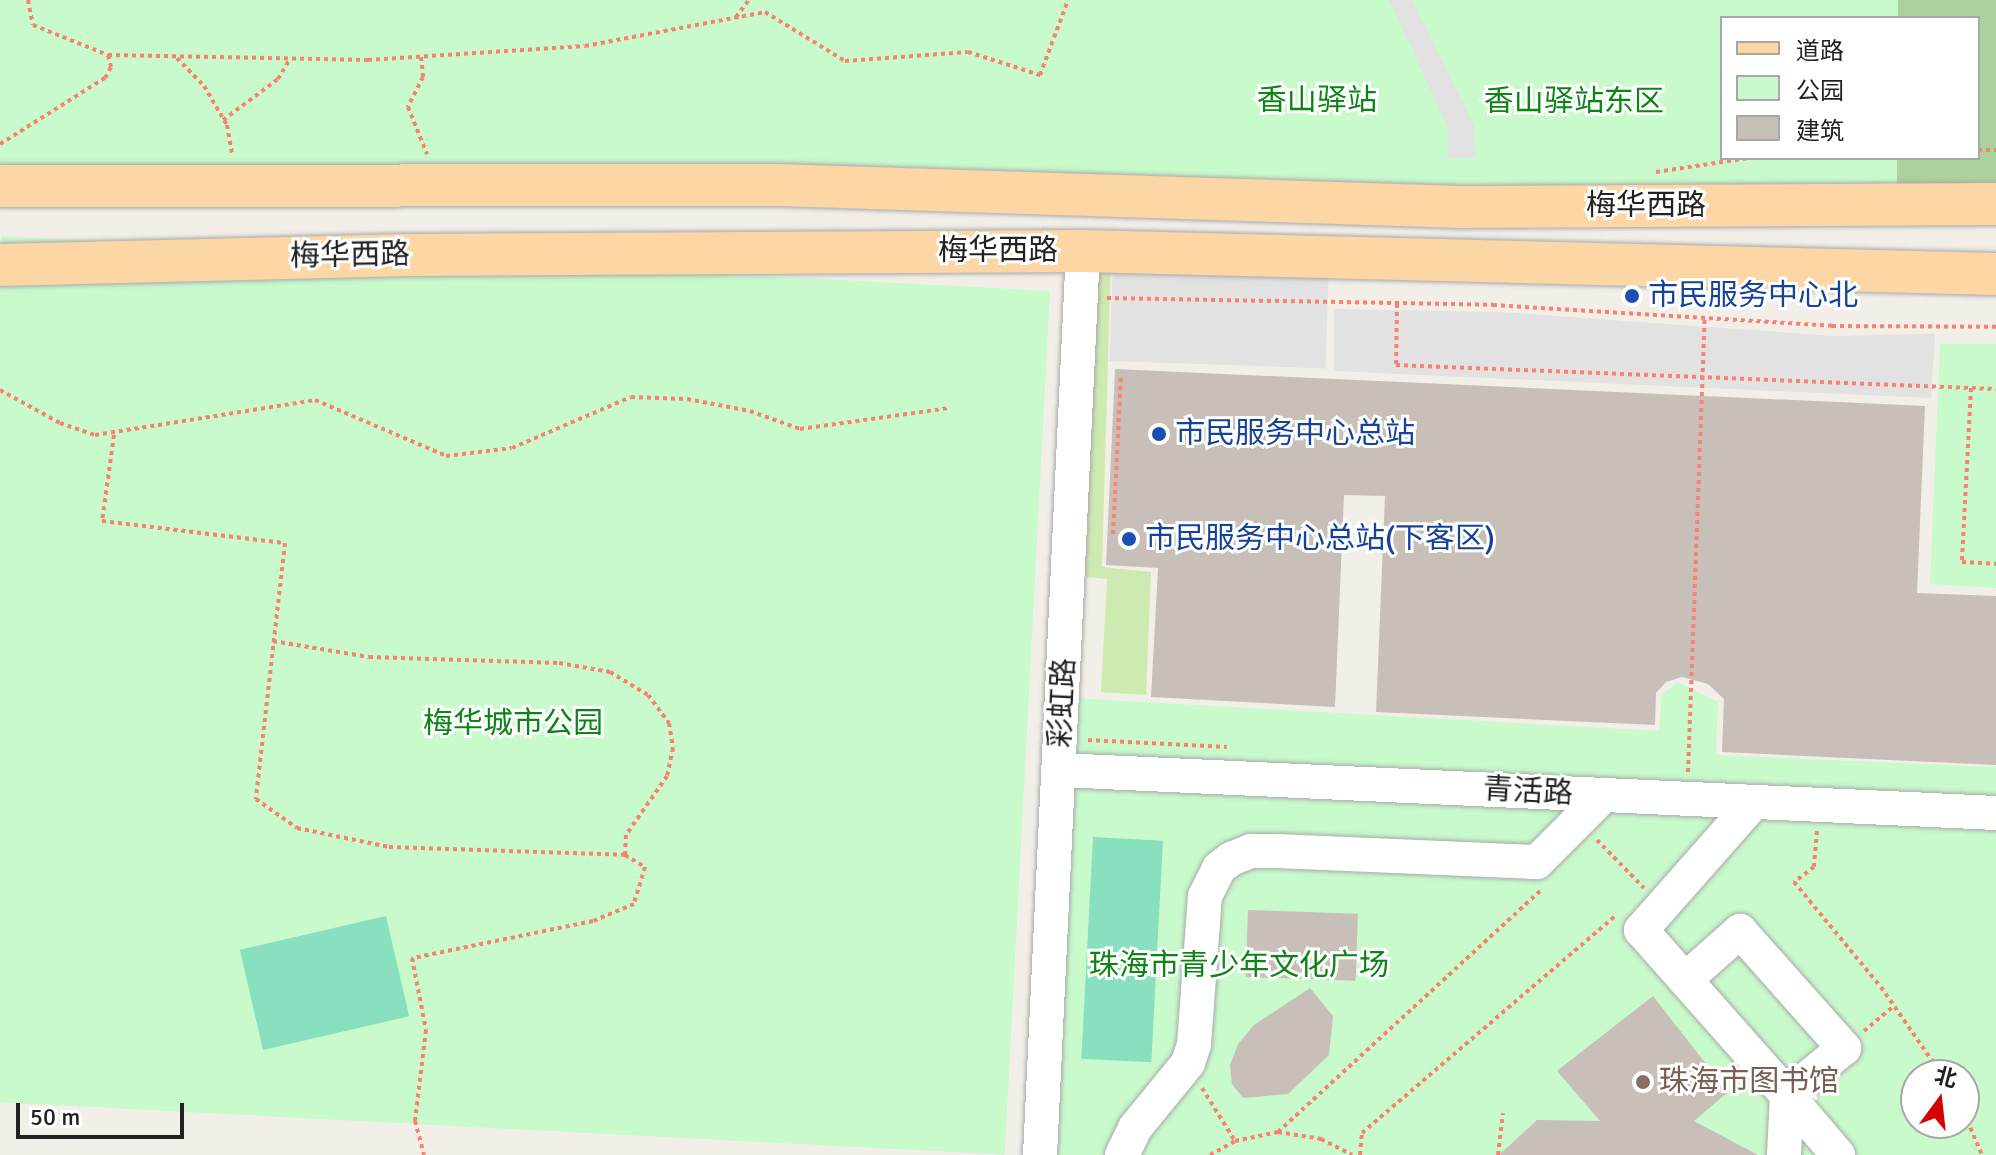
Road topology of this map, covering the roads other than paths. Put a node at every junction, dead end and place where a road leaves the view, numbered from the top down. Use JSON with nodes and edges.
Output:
{"nodes":[{"id":1,"x":0,"y":186,"type":"edge"},
{"id":2,"x":1996,"y":204,"type":"edge"},
{"id":3,"x":1083,"y":251,"type":"junction"},
{"id":4,"x":0,"y":265,"type":"edge"},
{"id":5,"x":1983,"y":276,"type":"edge"},
{"id":6,"x":1060,"y":770,"type":"junction"},
{"id":7,"x":1604,"y":795,"type":"junction"},
{"id":8,"x":1754,"y":802,"type":"junction"},
{"id":9,"x":1996,"y":813,"type":"edge"},
{"id":10,"x":1685,"y":980,"type":"junction"},
{"id":11,"x":1787,"y":1095,"type":"junction"},
{"id":12,"x":1040,"y":1155,"type":"edge"},
{"id":13,"x":1122,"y":1155,"type":"edge"},
{"id":14,"x":1784,"y":1155,"type":"edge"},
{"id":15,"x":1838,"y":1155,"type":"edge"}],
"edges":[{"from":1,"to":2,"type":"main road","name":"梅华西路"},
{"from":3,"to":4,"type":"main road","name":"梅华西路"},
{"from":3,"to":5,"type":"main road","name":"梅华西路"},
{"from":3,"to":6,"type":"street","name":"彩虹路"},
{"from":6,"to":7,"type":"street","name":"青活路"},
{"from":6,"to":12,"type":"street","name":"彩虹路"},
{"from":7,"to":8,"type":"street","name":"青活路"},
{"from":7,"to":13,"type":"street"},
{"from":8,"to":9,"type":"street","name":"青活路"},
{"from":8,"to":10,"type":"street"},
{"from":10,"to":11,"type":"street"},
{"from":10,"to":11,"type":"street"},
{"from":11,"to":14,"type":"street"},
{"from":11,"to":15,"type":"street"}]}
